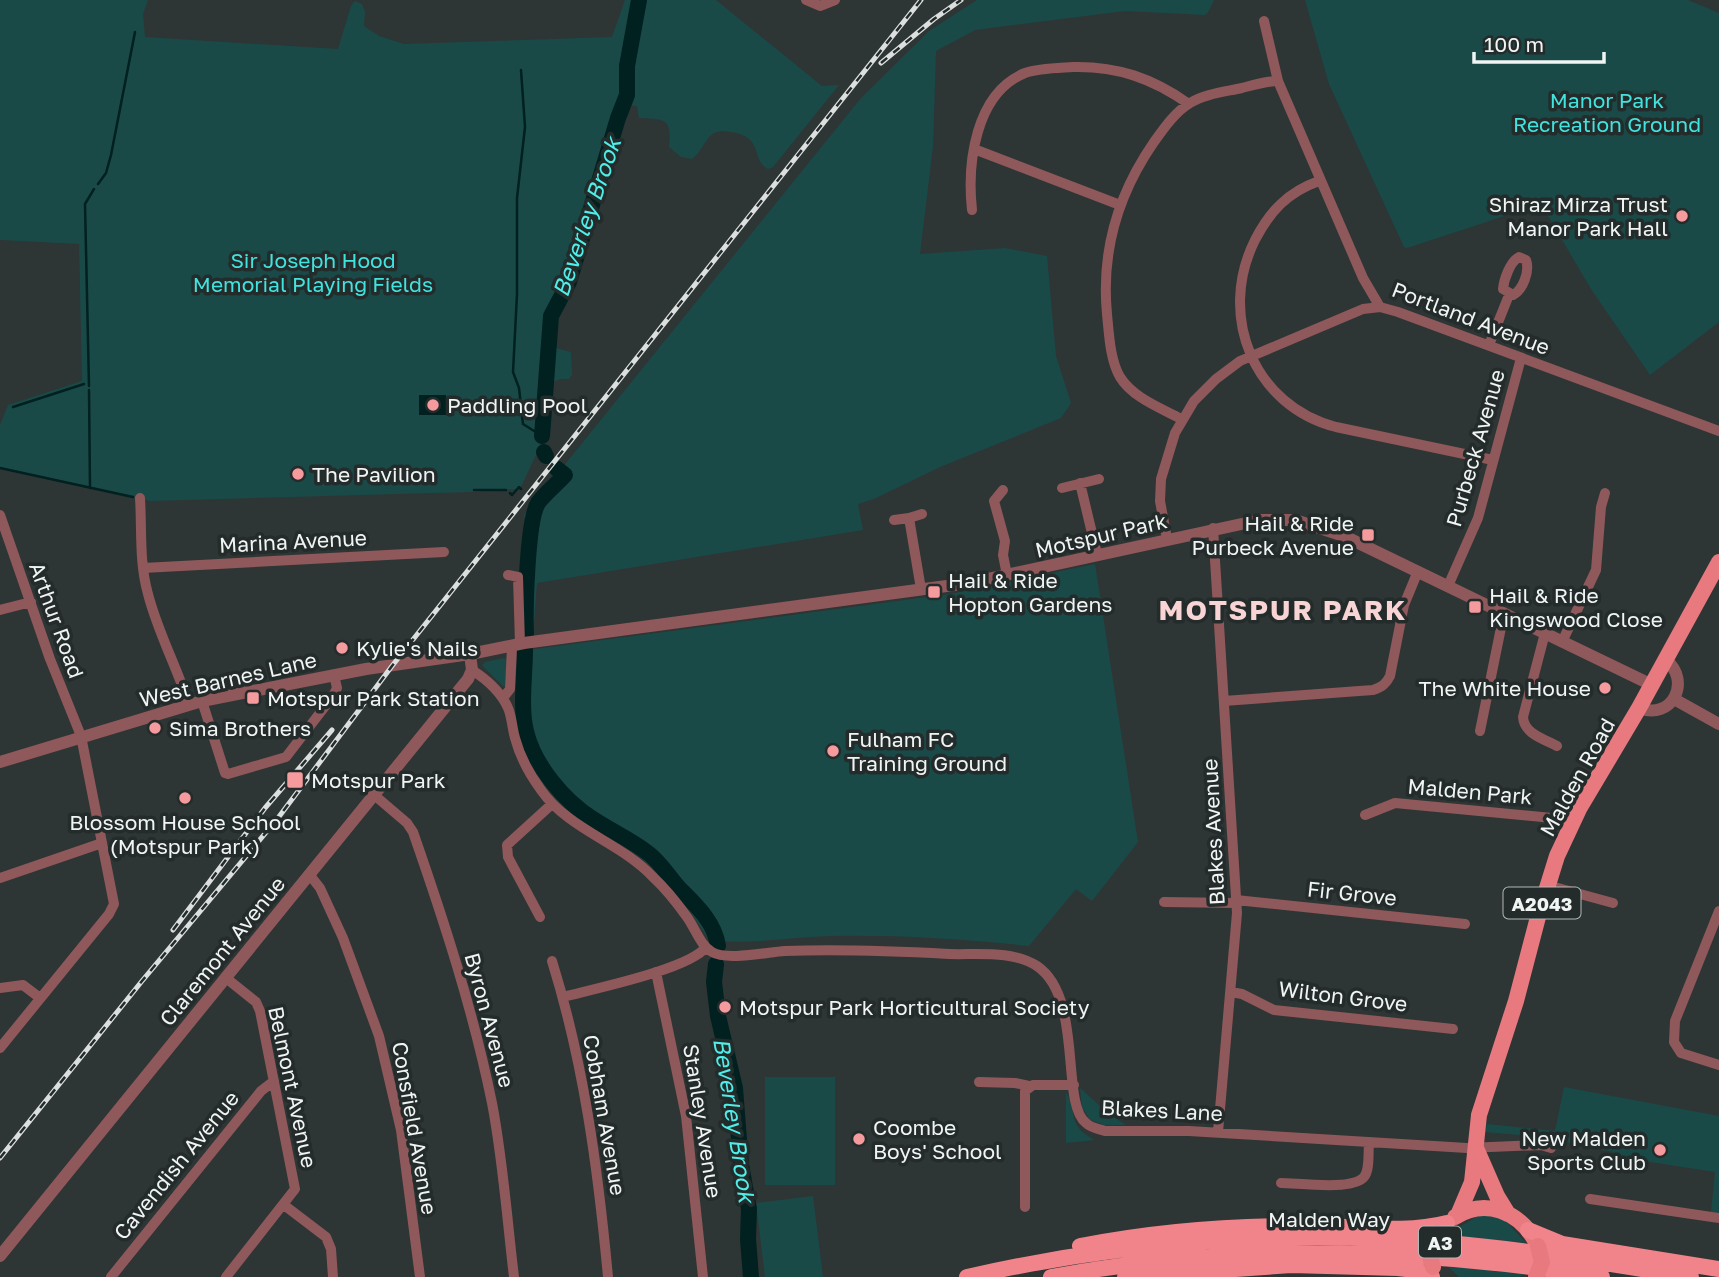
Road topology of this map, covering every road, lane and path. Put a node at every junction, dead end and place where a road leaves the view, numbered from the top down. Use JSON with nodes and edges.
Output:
{"nodes":[{"id":1,"x":807,"y":0,"type":"edge"},
{"id":2,"x":835,"y":0,"type":"edge"},
{"id":3,"x":1264,"y":21,"type":"dead end"},
{"id":4,"x":1278,"y":81,"type":"junction"},
{"id":5,"x":1189,"y":104,"type":"junction"},
{"id":6,"x":974,"y":149,"type":"junction"},
{"id":7,"x":1319,"y":181,"type":"junction"},
{"id":8,"x":1120,"y":205,"type":"junction"},
{"id":9,"x":972,"y":210,"type":"dead end"},
{"id":10,"x":1509,"y":295,"type":"dead end"},
{"id":11,"x":1380,"y":307,"type":"junction"},
{"id":12,"x":1489,"y":345,"type":"junction"},
{"id":13,"x":1251,"y":356,"type":"junction"},
{"id":14,"x":1521,"y":358,"type":"junction"},
{"id":15,"x":1181,"y":419,"type":"junction"},
{"id":16,"x":1719,"y":431,"type":"edge"},
{"id":17,"x":1493,"y":460,"type":"junction"},
{"id":18,"x":1099,"y":479,"type":"dead end"},
{"id":19,"x":1080,"y":483,"type":"junction"},
{"id":20,"x":1062,"y":488,"type":"dead end"},
{"id":21,"x":1003,"y":490,"type":"dead end"},
{"id":22,"x":1605,"y":493,"type":"dead end"},
{"id":23,"x":140,"y":498,"type":"dead end"},
{"id":24,"x":922,"y":514,"type":"dead end"},
{"id":25,"x":0,"y":515,"type":"edge"},
{"id":26,"x":909,"y":518,"type":"junction"},
{"id":27,"x":894,"y":520,"type":"dead end"},
{"id":28,"x":1213,"y":528,"type":"junction"},
{"id":29,"x":1167,"y":539,"type":"junction"},
{"id":30,"x":444,"y":552,"type":"dead end"},
{"id":31,"x":1097,"y":554,"type":"junction"},
{"id":32,"x":1719,"y":562,"type":"edge"},
{"id":33,"x":143,"y":568,"type":"junction"},
{"id":34,"x":1418,"y":571,"type":"junction"},
{"id":35,"x":508,"y":575,"type":"dead end"},
{"id":36,"x":1007,"y":575,"type":"junction"},
{"id":37,"x":1448,"y":586,"type":"junction"},
{"id":38,"x":921,"y":589,"type":"junction"},
{"id":39,"x":31,"y":602,"type":"junction"},
{"id":40,"x":0,"y":610,"type":"edge"},
{"id":41,"x":1504,"y":613,"type":"junction"},
{"id":42,"x":1545,"y":633,"type":"junction"},
{"id":43,"x":1562,"y":642,"type":"junction"},
{"id":44,"x":519,"y":644,"type":"junction"},
{"id":45,"x":470,"y":654,"type":"junction"},
{"id":46,"x":1666,"y":660,"type":"junction"},
{"id":47,"x":472,"y":670,"type":"junction"},
{"id":48,"x":334,"y":675,"type":"junction"},
{"id":49,"x":1652,"y":685,"type":"junction"},
{"id":50,"x":503,"y":698,"type":"junction"},
{"id":51,"x":1674,"y":699,"type":"junction"},
{"id":52,"x":1224,"y":701,"type":"junction"},
{"id":53,"x":196,"y":703,"type":"junction"},
{"id":54,"x":1639,"y":708,"type":"junction"},
{"id":55,"x":1719,"y":724,"type":"edge"},
{"id":56,"x":1480,"y":731,"type":"dead end"},
{"id":57,"x":80,"y":736,"type":"junction"},
{"id":58,"x":1558,"y":746,"type":"dead end"},
{"id":59,"x":0,"y":762,"type":"edge"},
{"id":60,"x":373,"y":794,"type":"junction"},
{"id":61,"x":552,"y":804,"type":"junction"},
{"id":62,"x":1365,"y":815,"type":"dead end"},
{"id":63,"x":1573,"y":820,"type":"junction"},
{"id":64,"x":102,"y":843,"type":"junction"},
{"id":65,"x":309,"y":874,"type":"junction"},
{"id":66,"x":0,"y":878,"type":"edge"},
{"id":67,"x":1547,"y":885,"type":"junction"},
{"id":68,"x":1236,"y":901,"type":"junction"},
{"id":69,"x":1164,"y":902,"type":"dead end"},
{"id":70,"x":1612,"y":903,"type":"dead end"},
{"id":71,"x":1719,"y":911,"type":"edge"},
{"id":72,"x":540,"y":917,"type":"dead end"},
{"id":73,"x":1465,"y":924,"type":"dead end"},
{"id":74,"x":706,"y":947,"type":"junction"},
{"id":75,"x":552,"y":961,"type":"dead end"},
{"id":76,"x":656,"y":972,"type":"junction"},
{"id":77,"x":226,"y":978,"type":"junction"},
{"id":78,"x":0,"y":988,"type":"edge"},
{"id":79,"x":1231,"y":992,"type":"junction"},
{"id":80,"x":40,"y":998,"type":"junction"},
{"id":81,"x":563,"y":998,"type":"junction"},
{"id":82,"x":1453,"y":1029,"type":"dead end"},
{"id":83,"x":0,"y":1048,"type":"edge"},
{"id":84,"x":1719,"y":1065,"type":"edge"},
{"id":85,"x":274,"y":1081,"type":"junction"},
{"id":86,"x":979,"y":1082,"type":"dead end"},
{"id":87,"x":1074,"y":1085,"type":"junction"},
{"id":88,"x":1029,"y":1086,"type":"junction"},
{"id":89,"x":1218,"y":1132,"type":"junction"},
{"id":90,"x":1369,"y":1144,"type":"junction"},
{"id":91,"x":1476,"y":1148,"type":"junction"},
{"id":92,"x":1551,"y":1149,"type":"dead end"},
{"id":93,"x":1281,"y":1183,"type":"dead end"},
{"id":94,"x":1590,"y":1199,"type":"dead end"},
{"id":95,"x":284,"y":1205,"type":"junction"},
{"id":96,"x":1025,"y":1208,"type":"dead end"},
{"id":97,"x":1508,"y":1214,"type":"junction"},
{"id":98,"x":1719,"y":1218,"type":"edge"},
{"id":99,"x":1447,"y":1224,"type":"junction"},
{"id":100,"x":1528,"y":1230,"type":"junction"},
{"id":101,"x":0,"y":1256,"type":"edge"},
{"id":102,"x":1719,"y":1269,"type":"edge"},
{"id":103,"x":1287,"y":1271,"type":"edge"},
{"id":104,"x":990,"y":1272,"type":"junction"},
{"id":105,"x":1435,"y":1274,"type":"edge"},
{"id":106,"x":110,"y":1277,"type":"edge"},
{"id":107,"x":226,"y":1277,"type":"edge"},
{"id":108,"x":333,"y":1277,"type":"edge"},
{"id":109,"x":420,"y":1277,"type":"edge"},
{"id":110,"x":514,"y":1277,"type":"edge"},
{"id":111,"x":608,"y":1277,"type":"edge"},
{"id":112,"x":703,"y":1277,"type":"edge"},
{"id":113,"x":967,"y":1277,"type":"edge"},
{"id":114,"x":1051,"y":1277,"type":"edge"},
{"id":115,"x":1125,"y":1277,"type":"edge"},
{"id":116,"x":1536,"y":1277,"type":"edge"},
{"id":117,"x":1602,"y":1277,"type":"edge"},
{"id":118,"x":1691,"y":1277,"type":"edge"}],
"edges":[{"from":1,"to":2,"type":"street"},
{"from":3,"to":4,"type":"street","name":"Portland Avenue"},
{"from":4,"to":5,"type":"street"},
{"from":4,"to":7,"type":"street","name":"Portland Avenue"},
{"from":5,"to":6,"type":"street"},
{"from":5,"to":8,"type":"street"},
{"from":6,"to":8,"type":"street"},
{"from":6,"to":9,"type":"street"},
{"from":7,"to":11,"type":"street","name":"Portland Avenue"},
{"from":7,"to":13,"type":"street"},
{"from":8,"to":15,"type":"street"},
{"from":10,"to":12,"type":"street"},
{"from":11,"to":12,"type":"street","name":"Portland Avenue"},
{"from":11,"to":13,"type":"street"},
{"from":12,"to":14,"type":"street","name":"Portland Avenue"},
{"from":13,"to":15,"type":"street"},
{"from":13,"to":17,"type":"street"},
{"from":14,"to":16,"type":"street","name":"Portland Avenue"},
{"from":14,"to":17,"type":"street","name":"Purbeck Avenue"},
{"from":15,"to":29,"type":"street"},
{"from":17,"to":37,"type":"street","name":"Purbeck Avenue"},
{"from":18,"to":19,"type":"street"},
{"from":19,"to":20,"type":"street"},
{"from":19,"to":31,"type":"street"},
{"from":21,"to":36,"type":"street"},
{"from":22,"to":43,"type":"street"},
{"from":23,"to":33,"type":"street"},
{"from":24,"to":26,"type":"street"},
{"from":25,"to":39,"type":"street","name":"Arthur Road"},
{"from":26,"to":27,"type":"street"},
{"from":26,"to":38,"type":"street"},
{"from":28,"to":29,"type":"street","name":"Motspur Park"},
{"from":28,"to":34,"type":"street","name":"Motspur Park"},
{"from":28,"to":52,"type":"street","name":"Blakes Avenue"},
{"from":29,"to":31,"type":"street","name":"Motspur Park"},
{"from":30,"to":33,"type":"street","name":"Marina Avenue"},
{"from":31,"to":36,"type":"street","name":"Motspur Park"},
{"from":32,"to":46,"type":"main road","name":"Malden Road","number":"A2043"},
{"from":33,"to":53,"type":"street"},
{"from":34,"to":37,"type":"street","name":"Motspur Park"},
{"from":34,"to":52,"type":"street"},
{"from":35,"to":44,"type":"street"},
{"from":36,"to":38,"type":"street","name":"Motspur Park"},
{"from":37,"to":41,"type":"street","name":"Motspur Park"},
{"from":38,"to":44,"type":"street","name":"Motspur Park"},
{"from":39,"to":40,"type":"street"},
{"from":39,"to":57,"type":"street","name":"Arthur Road"},
{"from":41,"to":42,"type":"street","name":"Motspur Park"},
{"from":41,"to":56,"type":"street"},
{"from":42,"to":43,"type":"street","name":"Motspur Park"},
{"from":42,"to":58,"type":"street"},
{"from":43,"to":49,"type":"street","name":"Motspur Park"},
{"from":44,"to":45,"type":"street","name":"West Barnes Lane"},
{"from":44,"to":50,"type":"street"},
{"from":45,"to":47,"type":"street"},
{"from":45,"to":48,"type":"street","name":"West Barnes Lane"},
{"from":46,"to":49,"type":"main road","name":"Malden Road","number":"A2043"},
{"from":46,"to":51,"type":"street"},
{"from":47,"to":50,"type":"street"},
{"from":47,"to":60,"type":"street","name":"Claremont Avenue"},
{"from":48,"to":53,"type":"street","name":"West Barnes Lane"},
{"from":48,"to":53,"type":"street"},
{"from":49,"to":54,"type":"main road","name":"Malden Road","number":"A2043"},
{"from":50,"to":61,"type":"street"},
{"from":51,"to":54,"type":"street"},
{"from":51,"to":55,"type":"street"},
{"from":52,"to":68,"type":"street","name":"Blakes Avenue"},
{"from":53,"to":57,"type":"street","name":"West Barnes Lane"},
{"from":54,"to":63,"type":"main road","name":"Malden Road","number":"A2043"},
{"from":57,"to":59,"type":"street","name":"West Barnes Lane"},
{"from":57,"to":64,"type":"street","name":"Arthur Road"},
{"from":60,"to":65,"type":"street","name":"Claremont Avenue"},
{"from":60,"to":110,"type":"street","name":"Byron Avenue"},
{"from":61,"to":72,"type":"street"},
{"from":61,"to":74,"type":"street"},
{"from":62,"to":63,"type":"street","name":"Malden Park"},
{"from":63,"to":67,"type":"main road","name":"Malden Road","number":"A2043"},
{"from":64,"to":66,"type":"street"},
{"from":64,"to":80,"type":"street","name":"Arthur Road"},
{"from":65,"to":77,"type":"street","name":"Claremont Avenue"},
{"from":65,"to":109,"type":"street","name":"Consfield Avenue"},
{"from":67,"to":70,"type":"street"},
{"from":67,"to":91,"type":"main road","name":"Malden Road","number":"A2043"},
{"from":68,"to":69,"type":"street","name":"Fir Grove"},
{"from":68,"to":73,"type":"street","name":"Fir Grove"},
{"from":68,"to":79,"type":"street","name":"Blakes Avenue"},
{"from":71,"to":84,"type":"street"},
{"from":74,"to":76,"type":"street"},
{"from":74,"to":87,"type":"street","name":"Blakes Lane"},
{"from":75,"to":81,"type":"street","name":"Cobham Avenue"},
{"from":76,"to":81,"type":"street"},
{"from":76,"to":112,"type":"street","name":"Stanley Avenue"},
{"from":77,"to":85,"type":"street","name":"Belmont Avenue"},
{"from":77,"to":101,"type":"street","name":"Claremont Avenue"},
{"from":78,"to":80,"type":"street"},
{"from":79,"to":82,"type":"street","name":"Wilton Grove"},
{"from":79,"to":89,"type":"street","name":"Blakes Avenue"},
{"from":80,"to":83,"type":"street","name":"Arthur Road"},
{"from":81,"to":111,"type":"street","name":"Cobham Avenue"},
{"from":85,"to":95,"type":"street","name":"Belmont Avenue"},
{"from":85,"to":106,"type":"street","name":"Cavendish Avenue"},
{"from":86,"to":88,"type":"street"},
{"from":87,"to":88,"type":"street"},
{"from":87,"to":89,"type":"street","name":"Blakes Lane"},
{"from":88,"to":96,"type":"street"},
{"from":89,"to":90,"type":"street","name":"Blakes Lane"},
{"from":90,"to":91,"type":"street","name":"Blakes Lane"},
{"from":90,"to":93,"type":"street"},
{"from":91,"to":92,"type":"street","name":"Blakes Lane"},
{"from":91,"to":97,"type":"main road","name":"Malden Road","number":"A2043"},
{"from":91,"to":99,"type":"main road","name":"Malden Road","number":"A2043"},
{"from":94,"to":98,"type":"street"},
{"from":95,"to":107,"type":"street","name":"Belmont Avenue"},
{"from":95,"to":108,"type":"street"},
{"from":97,"to":99,"type":"main road"},
{"from":97,"to":100,"type":"main road"},
{"from":99,"to":104,"type":"highway"},
{"from":99,"to":105,"type":"main road","name":"Malden Road","bridge":true},
{"from":100,"to":102,"type":"highway"},
{"from":100,"to":116,"type":"main road","bridge":true},
{"from":103,"to":105,"type":"highway"},
{"from":103,"to":115,"type":"highway"},
{"from":104,"to":113,"type":"highway","name":"Malden Way","number":"A3"},
{"from":104,"to":118,"type":"highway","name":"Malden Way","number":"A3"},
{"from":114,"to":117,"type":"highway","name":"Malden Way","number":"A3"}]}
